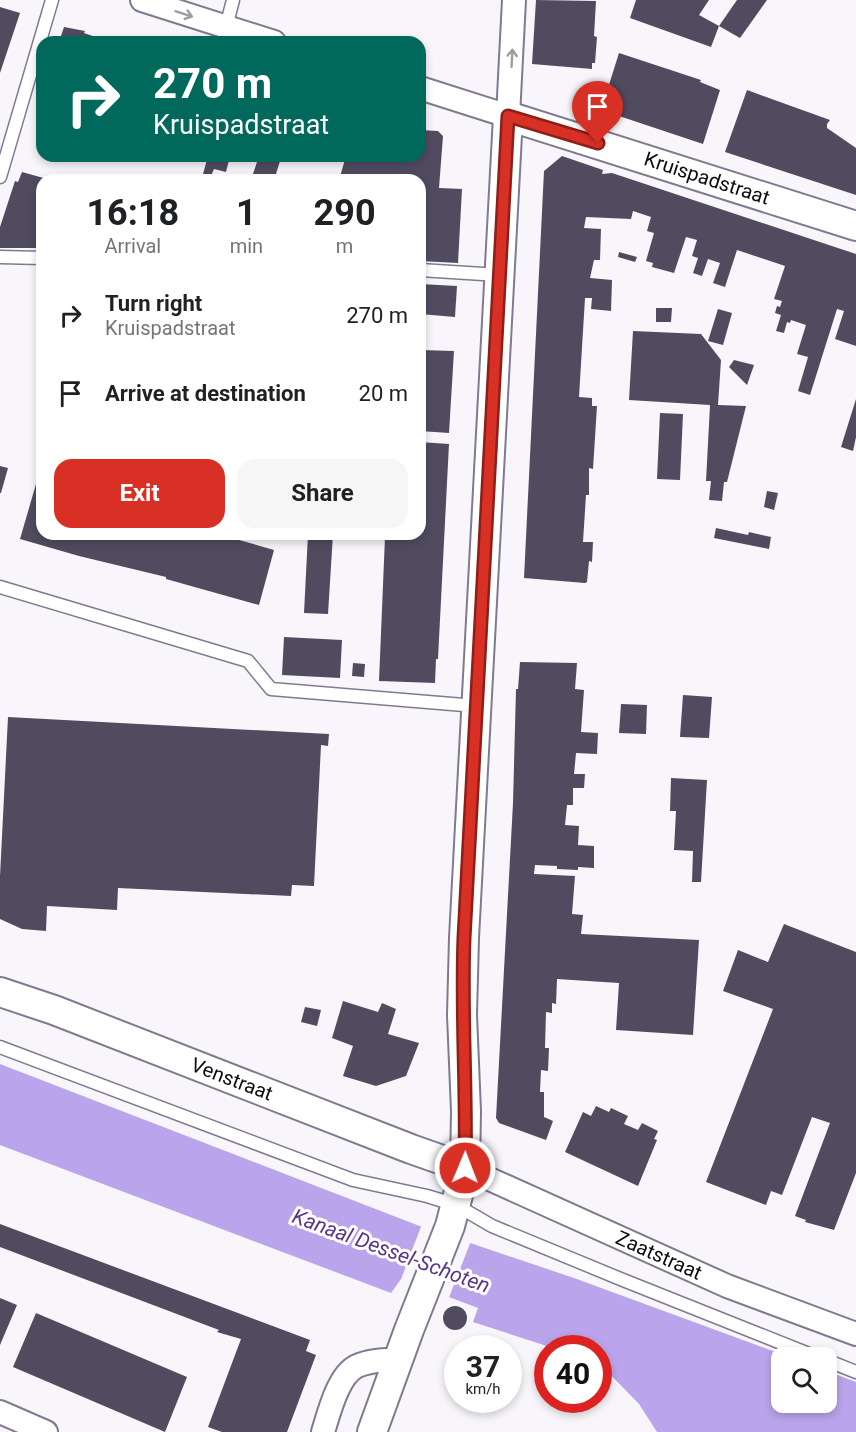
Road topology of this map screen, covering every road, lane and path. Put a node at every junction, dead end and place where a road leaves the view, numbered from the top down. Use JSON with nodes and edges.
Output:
{"nodes":[{"id":1,"x":52,"y":0,"type":"edge"},
{"id":2,"x":142,"y":0,"type":"edge"},
{"id":3,"x":233,"y":0,"type":"edge"},
{"id":4,"x":514,"y":0,"type":"edge"},
{"id":5,"x":226,"y":27,"type":"junction"},
{"id":6,"x":41,"y":36,"type":"edge"},
{"id":7,"x":255,"y":36,"type":"edge"},
{"id":8,"x":36,"y":54,"type":"edge"},
{"id":9,"x":426,"y":90,"type":"edge"},
{"id":10,"x":508,"y":116,"type":"junction"},
{"id":11,"x":0,"y":177,"type":"edge"},
{"id":12,"x":856,"y":226,"type":"edge"},
{"id":13,"x":0,"y":257,"type":"edge"},
{"id":14,"x":36,"y":258,"type":"edge"},
{"id":15,"x":426,"y":270,"type":"edge"},
{"id":16,"x":499,"y":275,"type":"junction"},
{"id":17,"x":0,"y":587,"type":"edge"},
{"id":18,"x":476,"y":706,"type":"junction"},
{"id":19,"x":0,"y":992,"type":"edge"},
{"id":20,"x":0,"y":1047,"type":"edge"},
{"id":21,"x":465,"y":1168,"type":"junction"},
{"id":22,"x":453,"y":1216,"type":"junction"},
{"id":23,"x":856,"y":1334,"type":"edge"},
{"id":24,"x":791,"y":1347,"type":"edge"},
{"id":25,"x":400,"y":1359,"type":"junction"},
{"id":26,"x":837,"y":1364,"type":"edge"},
{"id":27,"x":856,"y":1372,"type":"edge"},
{"id":28,"x":0,"y":1412,"type":"edge"},
{"id":29,"x":46,"y":1432,"type":"edge"},
{"id":30,"x":322,"y":1432,"type":"edge"},
{"id":31,"x":372,"y":1432,"type":"edge"}],
"edges":[{"from":1,"to":6,"type":"lane"},
{"from":2,"to":5,"type":"street","one_way":true},
{"from":3,"to":5,"type":"lane"},
{"from":10,"to":4,"type":"street","one_way":true},
{"from":5,"to":7,"type":"street"},
{"from":8,"to":11,"type":"lane"},
{"from":9,"to":10,"type":"street","name":"Kruispadstraat"},
{"from":10,"to":12,"type":"street","name":"Kruispadstraat"},
{"from":10,"to":16,"type":"street"},
{"from":13,"to":14,"type":"lane"},
{"from":15,"to":16,"type":"lane"},
{"from":16,"to":18,"type":"street"},
{"from":17,"to":18,"type":"lane"},
{"from":18,"to":21,"type":"street"},
{"from":19,"to":21,"type":"street","name":"Venstraat"},
{"from":20,"to":22,"type":"lane"},
{"from":21,"to":22,"type":"street"},
{"from":21,"to":23,"type":"street","name":"Zaatstraat"},
{"from":22,"to":24,"type":"lane"},
{"from":22,"to":25,"type":"street"},
{"from":25,"to":30,"type":"street"},
{"from":25,"to":31,"type":"street"},
{"from":26,"to":27,"type":"lane"},
{"from":28,"to":29,"type":"street"}]}
